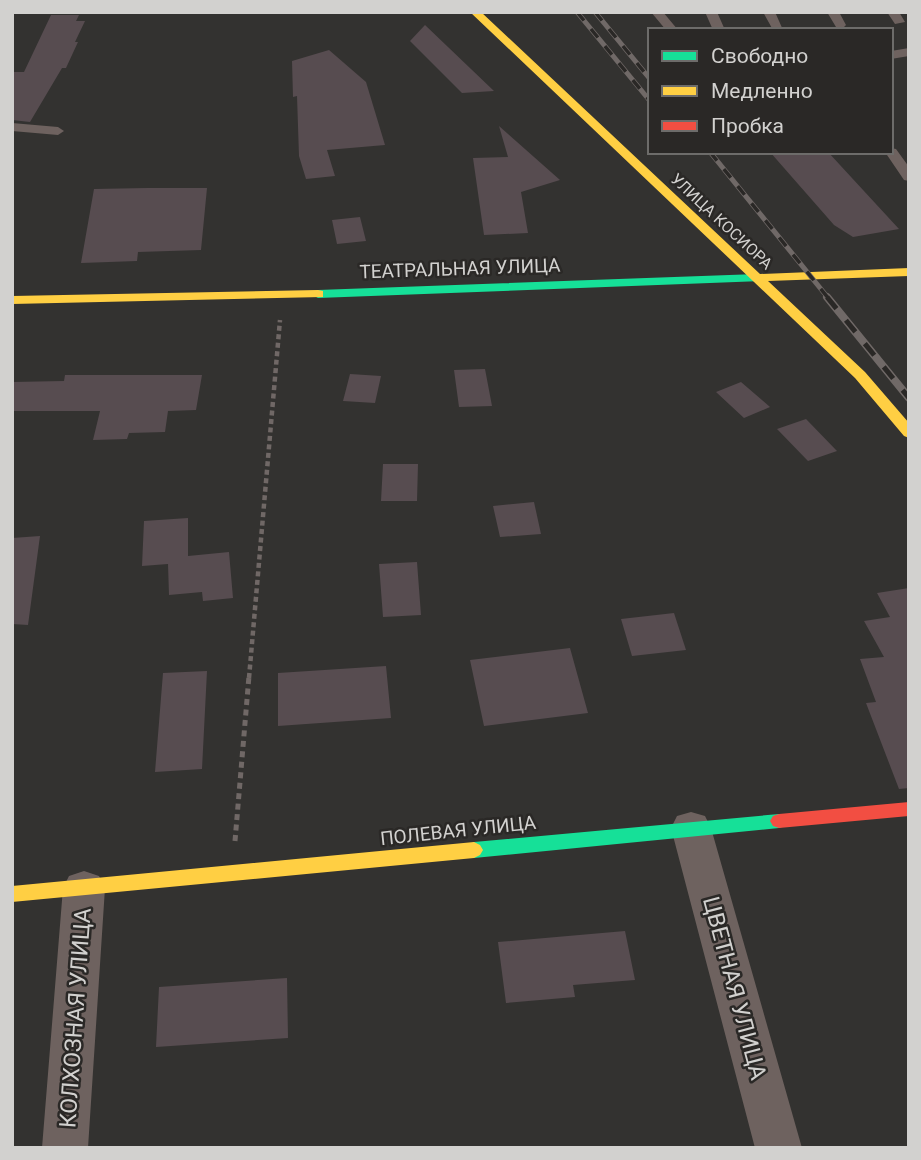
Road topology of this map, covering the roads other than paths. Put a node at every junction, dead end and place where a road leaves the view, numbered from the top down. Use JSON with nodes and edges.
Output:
{"nodes":[{"id":1,"x":475,"y":12,"type":"edge"},
{"id":2,"x":657,"y":12,"type":"edge"},
{"id":3,"x":711,"y":12,"type":"edge"},
{"id":4,"x":769,"y":12,"type":"edge"},
{"id":5,"x":833,"y":12,"type":"edge"},
{"id":6,"x":841,"y":25,"type":"dead end"},
{"id":7,"x":670,"y":28,"type":"edge"},
{"id":8,"x":718,"y":28,"type":"edge"},
{"id":9,"x":777,"y":28,"type":"edge"},
{"id":10,"x":12,"y":127,"type":"edge"},
{"id":11,"x":58,"y":131,"type":"dead end"},
{"id":12,"x":892,"y":154,"type":"edge"},
{"id":13,"x":909,"y":177,"type":"edge"},
{"id":14,"x":909,"y":272,"type":"edge"},
{"id":15,"x":758,"y":279,"type":"junction"},
{"id":16,"x":12,"y":300,"type":"edge"},
{"id":17,"x":909,"y":433,"type":"edge"},
{"id":18,"x":909,"y":809,"type":"edge"},
{"id":19,"x":691,"y":828,"type":"junction"},
{"id":20,"x":84,"y":888,"type":"junction"},
{"id":21,"x":12,"y":894,"type":"edge"},
{"id":22,"x":65,"y":1148,"type":"edge"},
{"id":23,"x":779,"y":1148,"type":"edge"}],
"edges":[{"from":1,"to":15,"type":"street","name":"УЛИЦА КОСИОРА"},
{"from":2,"to":7,"type":"lane"},
{"from":3,"to":8,"type":"lane"},
{"from":4,"to":9,"type":"lane"},
{"from":5,"to":6,"type":"lane"},
{"from":10,"to":11,"type":"lane"},
{"from":12,"to":13,"type":"lane"},
{"from":14,"to":15,"type":"street","name":"ТЕАТРАЛЬНАЯ УЛИЦА"},
{"from":15,"to":16,"type":"street","name":"ТЕАТРАЛЬНАЯ УЛИЦА"},
{"from":15,"to":17,"type":"street","name":"УЛИЦА КОСИОРА"},
{"from":18,"to":19,"type":"street","name":"ПОЛЕВАЯ УЛИЦА"},
{"from":19,"to":20,"type":"street","name":"ПОЛЕВАЯ УЛИЦА"},
{"from":19,"to":23,"type":"street","name":"ЦВЕТНАЯ УЛИЦА"},
{"from":20,"to":21,"type":"street","name":"ПОЛЕВАЯ УЛИЦА"},
{"from":20,"to":22,"type":"street","name":"КОЛХОЗНАЯ УЛИЦА"}]}
